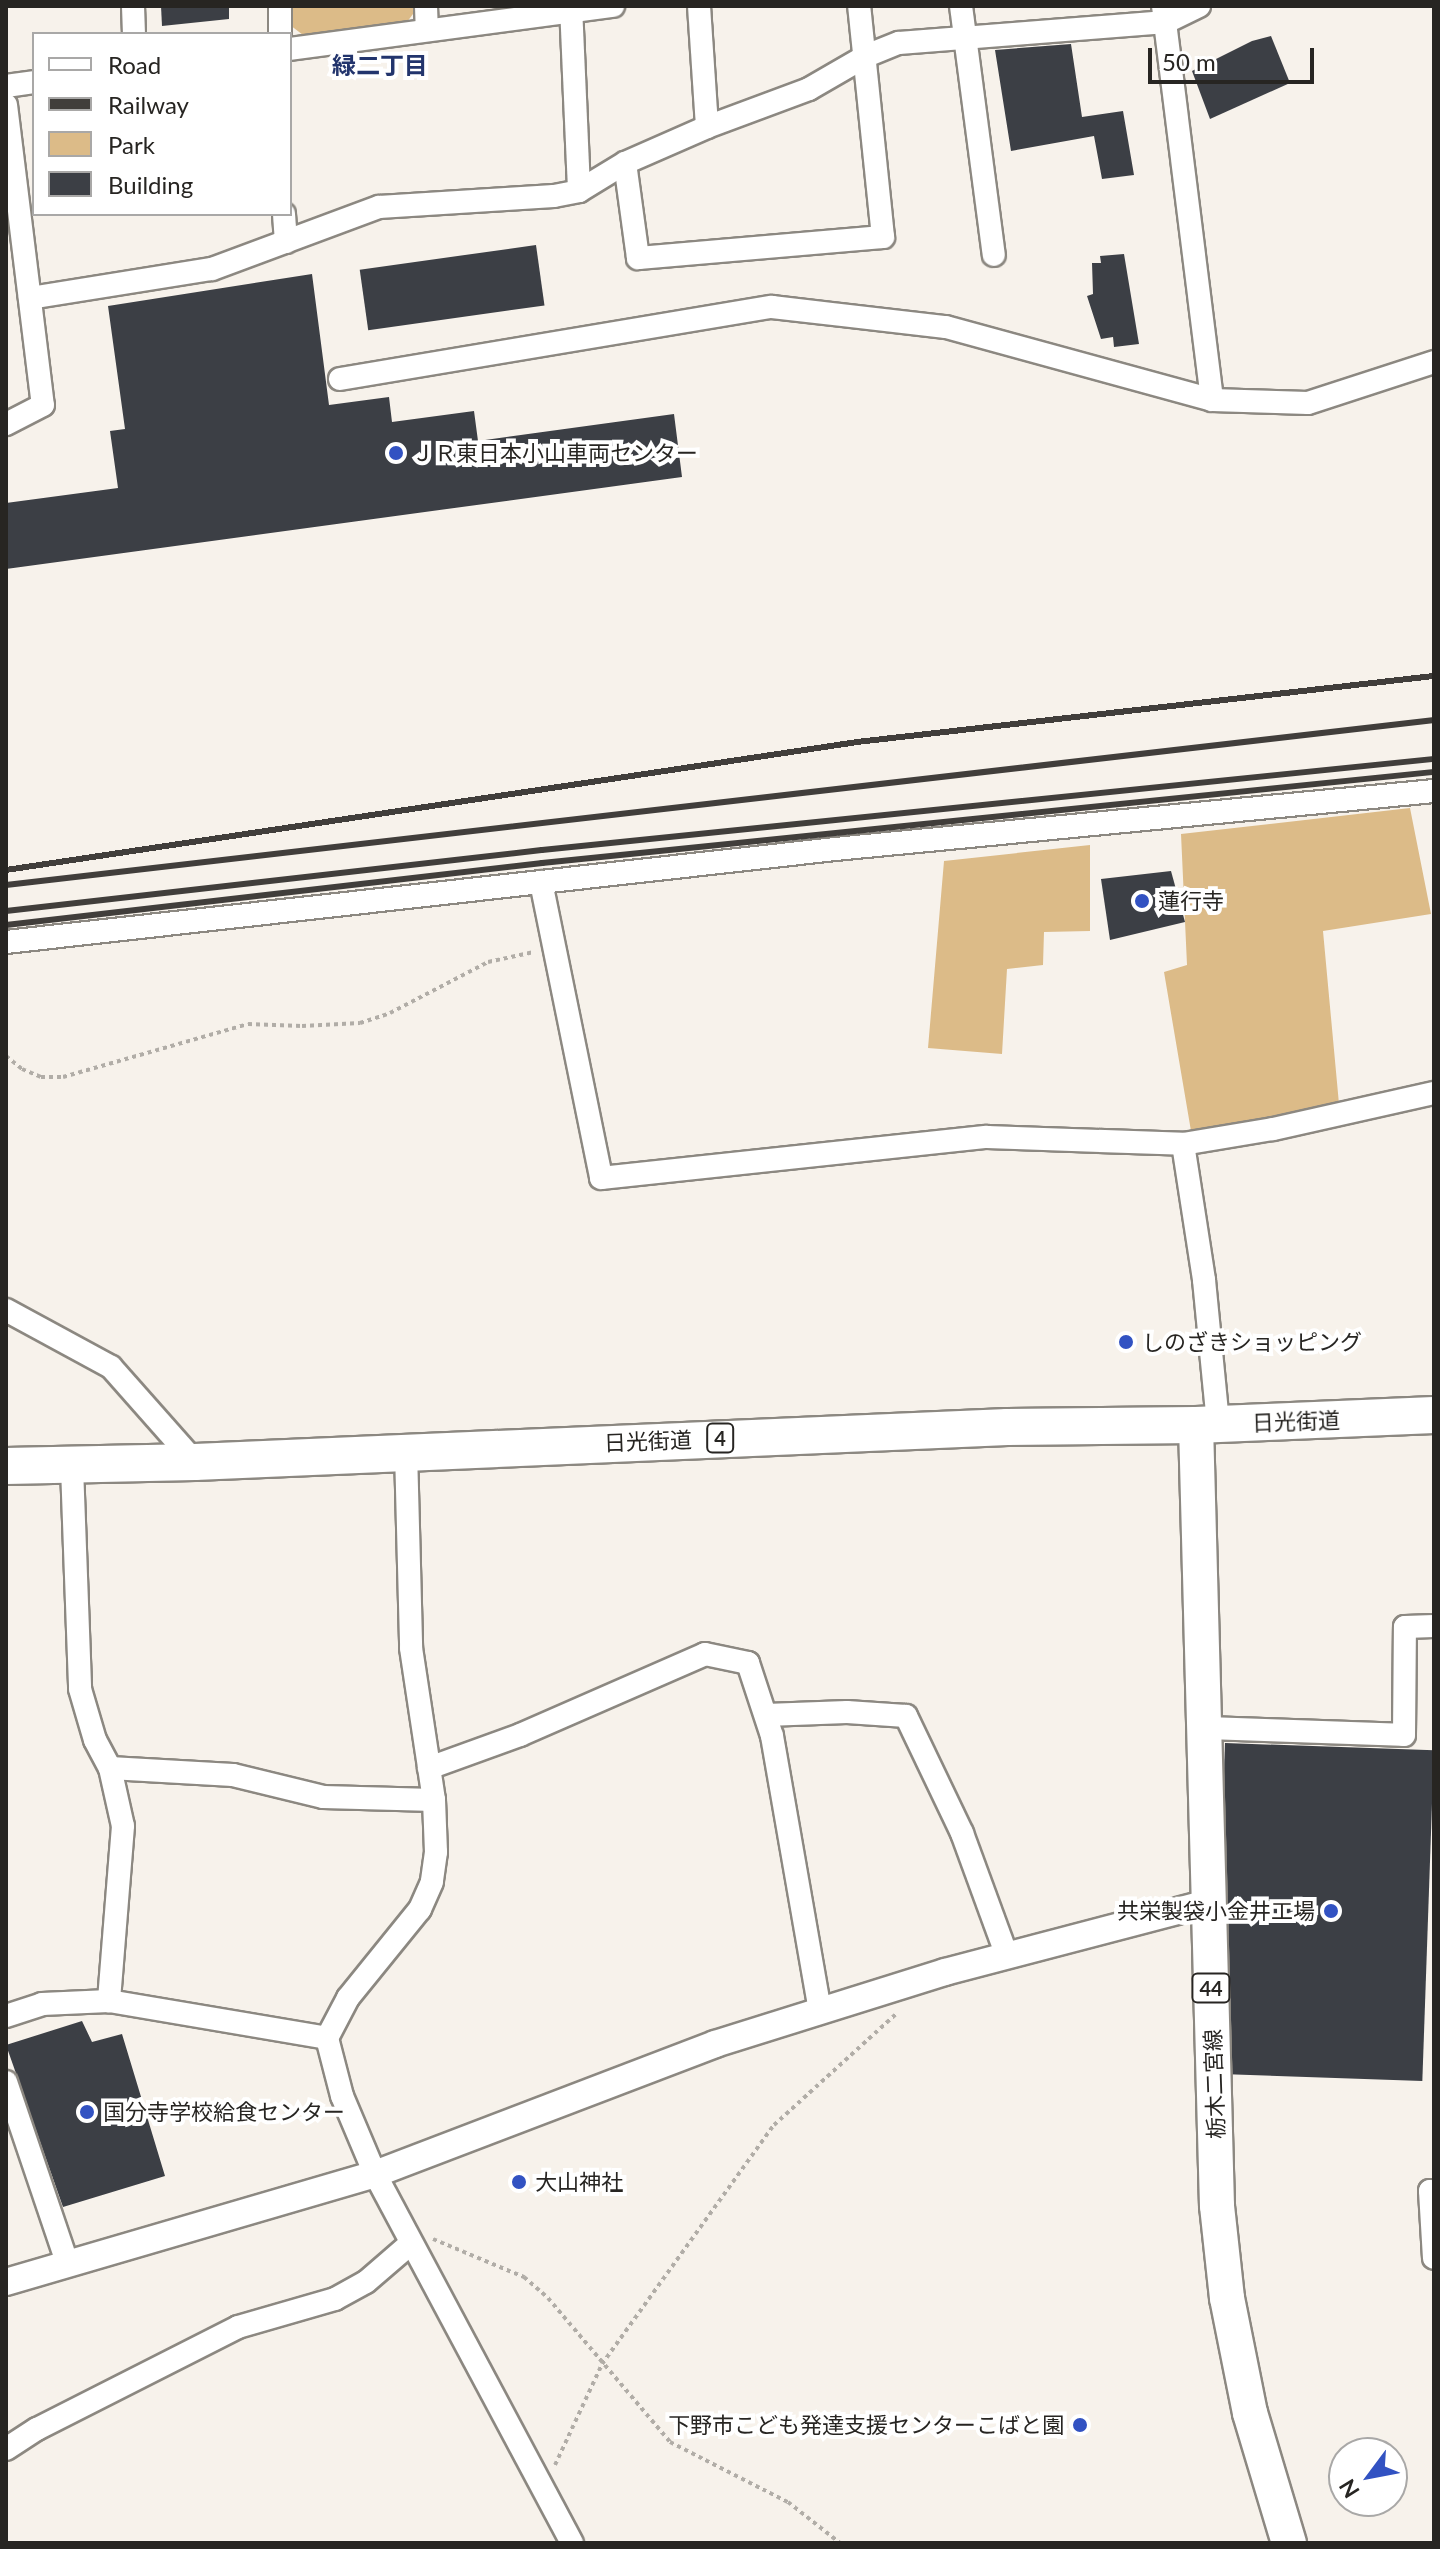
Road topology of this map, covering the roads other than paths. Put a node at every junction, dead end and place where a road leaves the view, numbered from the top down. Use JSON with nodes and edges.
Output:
{"nodes":[{"id":1,"x":133,"y":6,"type":"edge"},
{"id":2,"x":280,"y":6,"type":"edge"},
{"id":3,"x":426,"y":6,"type":"edge"},
{"id":4,"x":613,"y":6,"type":"edge"},
{"id":5,"x":699,"y":6,"type":"edge"},
{"id":6,"x":859,"y":6,"type":"edge"},
{"id":7,"x":961,"y":6,"type":"edge"},
{"id":8,"x":1199,"y":6,"type":"edge"},
{"id":9,"x":571,"y":10,"type":"edge"},
{"id":10,"x":1164,"y":14,"type":"edge"},
{"id":11,"x":427,"y":30,"type":"junction"},
{"id":12,"x":134,"y":32,"type":"edge"},
{"id":13,"x":280,"y":32,"type":"edge"},
{"id":14,"x":965,"y":36,"type":"junction"},
{"id":15,"x":292,"y":49,"type":"edge"},
{"id":16,"x":866,"y":56,"type":"junction"},
{"id":17,"x":32,"y":82,"type":"edge"},
{"id":18,"x":6,"y":86,"type":"edge"},
{"id":19,"x":6,"y":105,"type":"edge"},
{"id":20,"x":707,"y":127,"type":"junction"},
{"id":21,"x":625,"y":163,"type":"junction"},
{"id":22,"x":25,"y":186,"type":"edge"},
{"id":23,"x":579,"y":191,"type":"junction"},
{"id":24,"x":284,"y":216,"type":"edge"},
{"id":25,"x":286,"y":242,"type":"junction"},
{"id":26,"x":994,"y":255,"type":"dead end"},
{"id":27,"x":30,"y":298,"type":"junction"},
{"id":28,"x":1434,"y":362,"type":"edge"},
{"id":29,"x":340,"y":379,"type":"dead end"},
{"id":30,"x":1212,"y":400,"type":"junction"},
{"id":31,"x":6,"y":424,"type":"edge"},
{"id":32,"x":1434,"y":791,"type":"edge"},
{"id":33,"x":541,"y":882,"type":"junction"},
{"id":34,"x":6,"y":942,"type":"edge"},
{"id":35,"x":1434,"y":1093,"type":"edge"},
{"id":36,"x":1183,"y":1144,"type":"junction"},
{"id":37,"x":6,"y":1310,"type":"edge"},
{"id":38,"x":1434,"y":1415,"type":"edge"},
{"id":39,"x":1207,"y":1425,"type":"junction"},
{"id":40,"x":406,"y":1451,"type":"junction"},
{"id":41,"x":195,"y":1462,"type":"junction"},
{"id":42,"x":6,"y":1466,"type":"edge"},
{"id":43,"x":72,"y":1467,"type":"junction"},
{"id":44,"x":1434,"y":1626,"type":"edge"},
{"id":45,"x":766,"y":1715,"type":"junction"},
{"id":46,"x":1204,"y":1728,"type":"junction"},
{"id":47,"x":110,"y":1768,"type":"junction"},
{"id":48,"x":429,"y":1768,"type":"junction"},
{"id":49,"x":434,"y":1800,"type":"junction"},
{"id":50,"x":1208,"y":1903,"type":"junction"},
{"id":51,"x":1007,"y":1956,"type":"junction"},
{"id":52,"x":109,"y":2001,"type":"junction"},
{"id":53,"x":820,"y":2011,"type":"junction"},
{"id":54,"x":6,"y":2016,"type":"edge"},
{"id":55,"x":327,"y":2038,"type":"junction"},
{"id":56,"x":6,"y":2082,"type":"edge"},
{"id":57,"x":375,"y":2174,"type":"junction"},
{"id":58,"x":1434,"y":2192,"type":"edge"},
{"id":59,"x":407,"y":2238,"type":"junction"},
{"id":60,"x":1434,"y":2258,"type":"edge"},
{"id":61,"x":68,"y":2265,"type":"junction"},
{"id":62,"x":6,"y":2282,"type":"edge"},
{"id":63,"x":6,"y":2449,"type":"edge"},
{"id":64,"x":572,"y":2543,"type":"edge"},
{"id":65,"x":1289,"y":2543,"type":"edge"}],
"edges":[{"from":1,"to":12,"type":"street"},
{"from":2,"to":13,"type":"street"},
{"from":3,"to":11,"type":"street"},
{"from":4,"to":9,"type":"street"},
{"from":5,"to":20,"type":"street"},
{"from":6,"to":16,"type":"street"},
{"from":7,"to":14,"type":"street"},
{"from":8,"to":10,"type":"street"},
{"from":9,"to":11,"type":"street"},
{"from":9,"to":23,"type":"street"},
{"from":10,"to":14,"type":"street"},
{"from":10,"to":30,"type":"street"},
{"from":11,"to":15,"type":"street"},
{"from":14,"to":16,"type":"street"},
{"from":14,"to":26,"type":"street"},
{"from":16,"to":20,"type":"street"},
{"from":16,"to":21,"type":"street"},
{"from":17,"to":18,"type":"street"},
{"from":19,"to":22,"type":"street"},
{"from":20,"to":21,"type":"street"},
{"from":21,"to":23,"type":"street"},
{"from":22,"to":27,"type":"street"},
{"from":23,"to":25,"type":"street"},
{"from":24,"to":25,"type":"street"},
{"from":25,"to":27,"type":"street"},
{"from":27,"to":31,"type":"street"},
{"from":28,"to":30,"type":"street"},
{"from":29,"to":30,"type":"street"},
{"from":32,"to":33,"type":"street"},
{"from":33,"to":34,"type":"street"},
{"from":33,"to":36,"type":"street"},
{"from":35,"to":36,"type":"street"},
{"from":36,"to":39,"type":"street"},
{"from":37,"to":41,"type":"street"},
{"from":38,"to":39,"type":"highway","name":"日光街道","number":"4"},
{"from":39,"to":40,"type":"highway","name":"日光街道","number":"4"},
{"from":39,"to":46,"type":"main road","name":"栃木二宮線","number":"44"},
{"from":40,"to":41,"type":"highway","name":"日光街道","number":"4"},
{"from":40,"to":48,"type":"street"},
{"from":41,"to":43,"type":"highway","name":"日光街道","number":"4"},
{"from":42,"to":43,"type":"highway","name":"日光街道","number":"4"},
{"from":43,"to":47,"type":"street"},
{"from":44,"to":46,"type":"street"},
{"from":45,"to":48,"type":"street"},
{"from":45,"to":51,"type":"street"},
{"from":45,"to":53,"type":"street"},
{"from":46,"to":50,"type":"main road","name":"栃木二宮線","number":"44"},
{"from":47,"to":49,"type":"street"},
{"from":47,"to":52,"type":"street"},
{"from":48,"to":49,"type":"street"},
{"from":49,"to":55,"type":"street"},
{"from":50,"to":51,"type":"street"},
{"from":50,"to":65,"type":"main road","name":"栃木二宮線","number":"44"},
{"from":51,"to":53,"type":"street"},
{"from":52,"to":54,"type":"street"},
{"from":52,"to":55,"type":"street"},
{"from":53,"to":57,"type":"street"},
{"from":55,"to":57,"type":"street"},
{"from":56,"to":61,"type":"street"},
{"from":57,"to":59,"type":"street"},
{"from":57,"to":61,"type":"street"},
{"from":58,"to":60,"type":"street"},
{"from":59,"to":63,"type":"street"},
{"from":59,"to":64,"type":"street"},
{"from":61,"to":62,"type":"street"}]}
